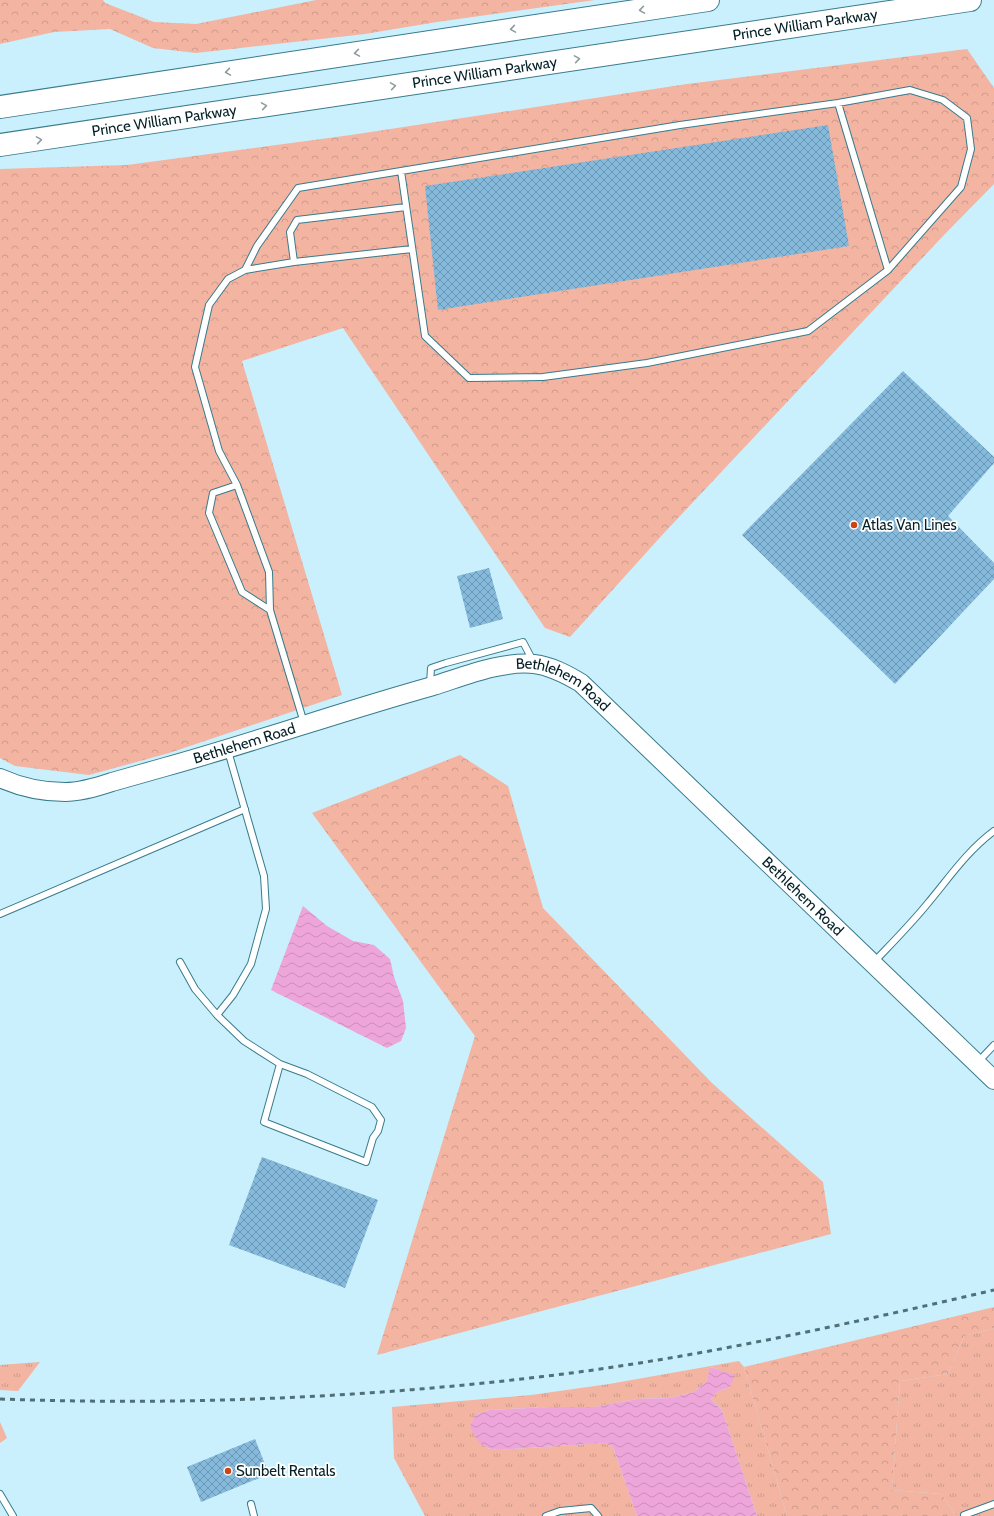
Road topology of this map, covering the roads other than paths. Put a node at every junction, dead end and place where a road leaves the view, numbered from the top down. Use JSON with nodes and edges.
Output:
{"nodes":[{"id":1,"x":708,"y":0,"type":"edge"},
{"id":2,"x":970,"y":0,"type":"edge"},
{"id":3,"x":838,"y":103,"type":"junction"},
{"id":4,"x":0,"y":106,"type":"edge"},
{"id":5,"x":0,"y":145,"type":"edge"},
{"id":6,"x":402,"y":171,"type":"junction"},
{"id":7,"x":406,"y":207,"type":"junction"},
{"id":8,"x":412,"y":249,"type":"junction"},
{"id":9,"x":294,"y":262,"type":"junction"},
{"id":10,"x":245,"y":270,"type":"junction"},
{"id":11,"x":888,"y":270,"type":"junction"},
{"id":12,"x":237,"y":485,"type":"junction"},
{"id":13,"x":270,"y":610,"type":"junction"},
{"id":14,"x":304,"y":725,"type":"junction"},
{"id":15,"x":227,"y":749,"type":"junction"},
{"id":16,"x":0,"y":778,"type":"edge"},
{"id":17,"x":245,"y":809,"type":"junction"},
{"id":18,"x":994,"y":831,"type":"edge"},
{"id":19,"x":0,"y":914,"type":"edge"},
{"id":20,"x":180,"y":962,"type":"dead end"},
{"id":21,"x":873,"y":963,"type":"junction"},
{"id":22,"x":217,"y":1015,"type":"junction"},
{"id":23,"x":994,"y":1044,"type":"edge"},
{"id":24,"x":977,"y":1063,"type":"junction"},
{"id":25,"x":280,"y":1064,"type":"junction"},
{"id":26,"x":994,"y":1080,"type":"edge"},
{"id":27,"x":0,"y":1494,"type":"edge"},
{"id":28,"x":251,"y":1504,"type":"dead end"},
{"id":29,"x":994,"y":1504,"type":"edge"},
{"id":30,"x":964,"y":1515,"type":"dead end"},
{"id":31,"x":13,"y":1516,"type":"edge"},
{"id":32,"x":254,"y":1516,"type":"edge"},
{"id":33,"x":546,"y":1516,"type":"edge"},
{"id":34,"x":598,"y":1516,"type":"edge"}],
"edges":[{"from":1,"to":4,"type":"highway","one_way":true},
{"from":5,"to":2,"type":"highway","name":"Prince William Parkway","one_way":true},
{"from":3,"to":6,"type":"lane"},
{"from":3,"to":11,"type":"lane"},
{"from":3,"to":11,"type":"lane"},
{"from":6,"to":7,"type":"lane"},
{"from":6,"to":10,"type":"lane"},
{"from":7,"to":8,"type":"lane"},
{"from":7,"to":9,"type":"lane"},
{"from":8,"to":9,"type":"lane"},
{"from":8,"to":11,"type":"lane"},
{"from":9,"to":10,"type":"lane"},
{"from":10,"to":12,"type":"lane"},
{"from":12,"to":13,"type":"lane"},
{"from":12,"to":13,"type":"lane"},
{"from":13,"to":14,"type":"lane"},
{"from":14,"to":15,"type":"street","name":"Bethlehem Road"},
{"from":14,"to":21,"type":"street","name":"Bethlehem Road"},
{"from":15,"to":16,"type":"street","name":"Bethlehem Road"},
{"from":15,"to":17,"type":"lane"},
{"from":17,"to":19,"type":"lane"},
{"from":17,"to":22,"type":"lane"},
{"from":18,"to":21,"type":"lane"},
{"from":20,"to":22,"type":"lane"},
{"from":21,"to":24,"type":"street","name":"Bethlehem Road"},
{"from":22,"to":25,"type":"lane"},
{"from":23,"to":24,"type":"lane"},
{"from":24,"to":26,"type":"street","name":"Bethlehem Road"},
{"from":25,"to":25,"type":"lane"},
{"from":27,"to":31,"type":"lane"},
{"from":28,"to":32,"type":"lane"},
{"from":29,"to":30,"type":"lane"},
{"from":33,"to":34,"type":"lane"}]}
